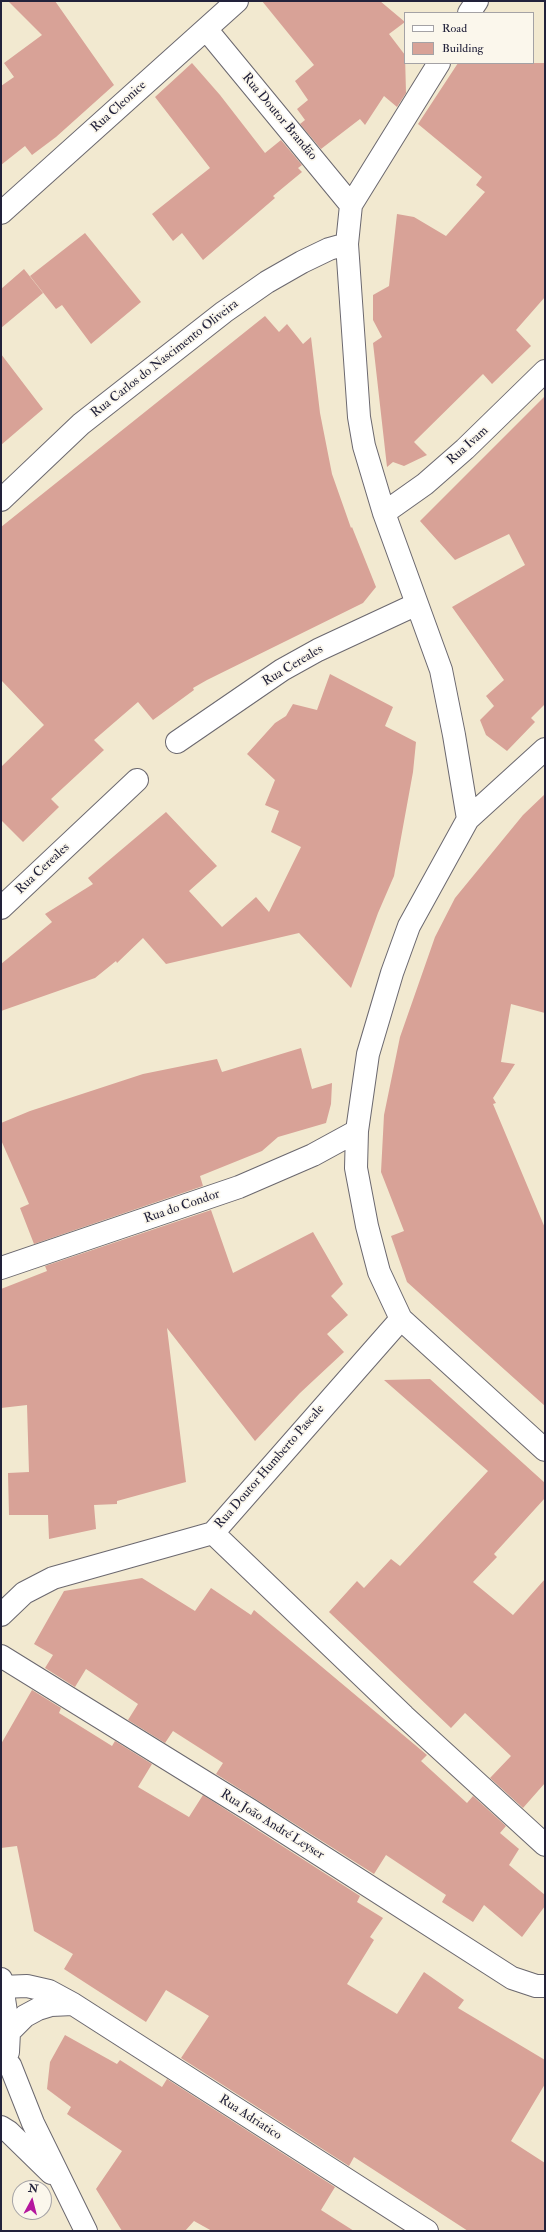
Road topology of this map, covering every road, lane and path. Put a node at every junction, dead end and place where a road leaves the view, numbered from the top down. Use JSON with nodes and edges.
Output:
{"nodes":[{"id":1,"x":237,"y":1,"type":"edge"},
{"id":2,"x":477,"y":1,"type":"edge"},
{"id":3,"x":470,"y":12,"type":"edge"},
{"id":4,"x":206,"y":29,"type":"junction"},
{"id":5,"x":438,"y":64,"type":"edge"},
{"id":6,"x":352,"y":205,"type":"junction"},
{"id":7,"x":1,"y":213,"type":"edge"},
{"id":8,"x":347,"y":244,"type":"junction"},
{"id":9,"x":545,"y":371,"type":"edge"},
{"id":10,"x":1,"y":500,"type":"edge"},
{"id":11,"x":384,"y":513,"type":"junction"},
{"id":12,"x":418,"y":604,"type":"junction"},
{"id":13,"x":177,"y":742,"type":"dead end"},
{"id":14,"x":545,"y":749,"type":"edge"},
{"id":15,"x":137,"y":780,"type":"dead end"},
{"id":16,"x":468,"y":819,"type":"junction"},
{"id":17,"x":1,"y":908,"type":"edge"},
{"id":18,"x":357,"y":1131,"type":"junction"},
{"id":19,"x":1,"y":1268,"type":"edge"},
{"id":20,"x":401,"y":1319,"type":"junction"},
{"id":21,"x":545,"y":1450,"type":"edge"},
{"id":22,"x":213,"y":1533,"type":"junction"},
{"id":23,"x":1,"y":1615,"type":"edge"},
{"id":24,"x":1,"y":1656,"type":"edge"},
{"id":25,"x":545,"y":1845,"type":"edge"},
{"id":26,"x":2,"y":1984,"type":"edge"},
{"id":27,"x":545,"y":1986,"type":"edge"},
{"id":28,"x":73,"y":2004,"type":"junction"},
{"id":29,"x":7,"y":2047,"type":"edge"},
{"id":30,"x":1,"y":2089,"type":"edge"},
{"id":31,"x":1,"y":2126,"type":"edge"},
{"id":32,"x":62,"y":2184,"type":"junction"},
{"id":33,"x":86,"y":2231,"type":"edge"},
{"id":34,"x":427,"y":2231,"type":"edge"}],
"edges":[{"from":1,"to":4,"type":"street","name":"Rua Cleonice"},
{"from":2,"to":3,"type":"street"},
{"from":4,"to":6,"type":"street","name":"Rua Doutor Brandão"},
{"from":4,"to":7,"type":"street","name":"Rua Cleonice"},
{"from":5,"to":6,"type":"street"},
{"from":6,"to":8,"type":"street"},
{"from":8,"to":10,"type":"street","name":"Rua Carlos do Nascimento Oliveira"},
{"from":8,"to":11,"type":"street"},
{"from":9,"to":11,"type":"street","name":"Rua Ivam"},
{"from":11,"to":12,"type":"street"},
{"from":12,"to":13,"type":"street","name":"Rua Cereales"},
{"from":12,"to":16,"type":"street"},
{"from":14,"to":16,"type":"street"},
{"from":15,"to":17,"type":"street","name":"Rua Cereales"},
{"from":16,"to":18,"type":"street"},
{"from":18,"to":19,"type":"street","name":"Rua do Condor"},
{"from":18,"to":20,"type":"street"},
{"from":20,"to":21,"type":"street"},
{"from":20,"to":22,"type":"street","name":"Rua Doutor Humberto Pascale"},
{"from":22,"to":23,"type":"street","name":"Rua Doutor Humberto Pascale"},
{"from":22,"to":25,"type":"street"},
{"from":24,"to":27,"type":"street","name":"Rua João André Leyser"},
{"from":26,"to":28,"type":"street","name":"Rua Adriatico"},
{"from":26,"to":29,"type":"street"},
{"from":28,"to":29,"type":"street"},
{"from":28,"to":34,"type":"street","name":"Rua Adriatico"},
{"from":29,"to":30,"type":"street"},
{"from":29,"to":32,"type":"street"},
{"from":31,"to":32,"type":"street"},
{"from":32,"to":33,"type":"street"}]}
